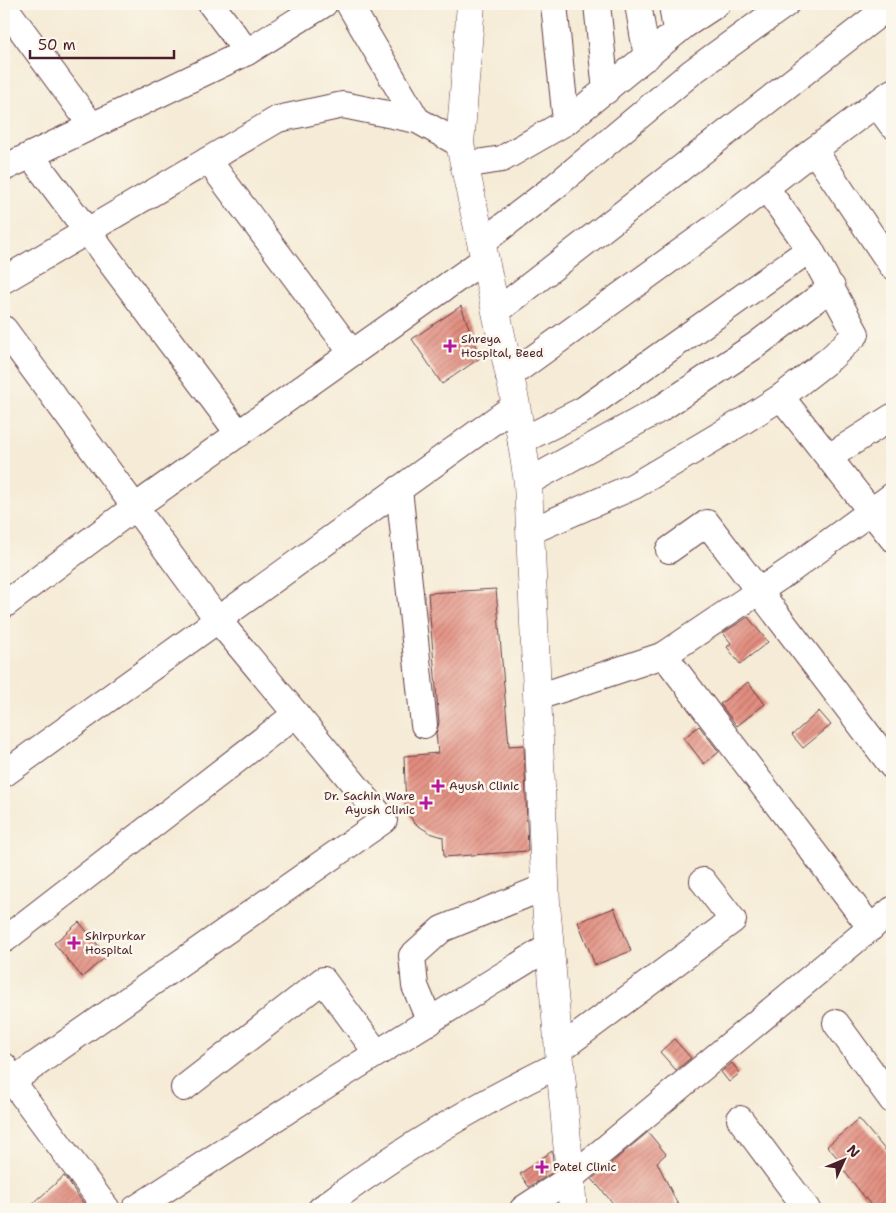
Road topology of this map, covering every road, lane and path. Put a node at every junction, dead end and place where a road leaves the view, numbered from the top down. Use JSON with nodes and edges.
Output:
{"nodes":[{"id":1,"x":211,"y":4,"type":"edge"},
{"id":2,"x":324,"y":4,"type":"edge"},
{"id":3,"x":349,"y":4,"type":"edge"},
{"id":4,"x":471,"y":4,"type":"edge"},
{"id":5,"x":554,"y":4,"type":"edge"},
{"id":6,"x":597,"y":4,"type":"edge"},
{"id":7,"x":638,"y":4,"type":"edge"},
{"id":8,"x":672,"y":4,"type":"edge"},
{"id":9,"x":718,"y":4,"type":"edge"},
{"id":10,"x":786,"y":4,"type":"edge"},
{"id":11,"x":892,"y":4,"type":"edge"},
{"id":12,"x":4,"y":6,"type":"edge"},
{"id":13,"x":676,"y":32,"type":"junction"},
{"id":14,"x":247,"y":52,"type":"junction"},
{"id":15,"x":647,"y":57,"type":"junction"},
{"id":16,"x":606,"y":91,"type":"junction"},
{"id":17,"x":884,"y":97,"type":"edge"},
{"id":18,"x":417,"y":120,"type":"junction"},
{"id":19,"x":566,"y":122,"type":"junction"},
{"id":20,"x":892,"y":125,"type":"edge"},
{"id":21,"x":92,"y":126,"type":"junction"},
{"id":22,"x":814,"y":150,"type":"junction"},
{"id":23,"x":462,"y":154,"type":"junction"},
{"id":24,"x":31,"y":156,"type":"junction"},
{"id":25,"x":208,"y":160,"type":"junction"},
{"id":26,"x":4,"y":168,"type":"edge"},
{"id":27,"x":766,"y":188,"type":"junction"},
{"id":28,"x":87,"y":232,"type":"junction"},
{"id":29,"x":810,"y":249,"type":"junction"},
{"id":30,"x":483,"y":251,"type":"junction"},
{"id":31,"x":892,"y":266,"type":"edge"},
{"id":32,"x":4,"y":280,"type":"edge"},
{"id":33,"x":832,"y":287,"type":"junction"},
{"id":34,"x":496,"y":312,"type":"junction"},
{"id":35,"x":4,"y":329,"type":"edge"},
{"id":36,"x":352,"y":353,"type":"junction"},
{"id":37,"x":510,"y":376,"type":"junction"},
{"id":38,"x":781,"y":397,"type":"junction"},
{"id":39,"x":516,"y":405,"type":"junction"},
{"id":40,"x":892,"y":417,"type":"edge"},
{"id":41,"x":239,"y":434,"type":"junction"},
{"id":42,"x":521,"y":441,"type":"junction"},
{"id":43,"x":829,"y":457,"type":"junction"},
{"id":44,"x":528,"y":482,"type":"junction"},
{"id":45,"x":399,"y":488,"type":"junction"},
{"id":46,"x":892,"y":496,"type":"edge"},
{"id":47,"x":136,"y":507,"type":"junction"},
{"id":48,"x":871,"y":512,"type":"junction"},
{"id":49,"x":531,"y":531,"type":"junction"},
{"id":50,"x":892,"y":538,"type":"edge"},
{"id":51,"x":669,"y":550,"type":"dead end"},
{"id":52,"x":759,"y":591,"type":"junction"},
{"id":53,"x":4,"y":605,"type":"edge"},
{"id":54,"x":218,"y":620,"type":"junction"},
{"id":55,"x":664,"y":655,"type":"junction"},
{"id":56,"x":538,"y":697,"type":"junction"},
{"id":57,"x":296,"y":714,"type":"junction"},
{"id":58,"x":424,"y":725,"type":"dead end"},
{"id":59,"x":892,"y":766,"type":"edge"},
{"id":60,"x":4,"y":774,"type":"edge"},
{"id":61,"x":703,"y":881,"type":"dead end"},
{"id":62,"x":545,"y":887,"type":"junction"},
{"id":63,"x":892,"y":910,"type":"edge"},
{"id":64,"x":871,"y":928,"type":"junction"},
{"id":65,"x":4,"y":940,"type":"edge"},
{"id":66,"x":550,"y":946,"type":"junction"},
{"id":67,"x":430,"y":1022,"type":"junction"},
{"id":68,"x":836,"y":1024,"type":"dead end"},
{"id":69,"x":377,"y":1053,"type":"junction"},
{"id":70,"x":560,"y":1057,"type":"junction"},
{"id":71,"x":8,"y":1074,"type":"edge"},
{"id":72,"x":184,"y":1088,"type":"dead end"},
{"id":73,"x":892,"y":1100,"type":"edge"},
{"id":74,"x":740,"y":1119,"type":"dead end"},
{"id":75,"x":570,"y":1178,"type":"junction"},
{"id":76,"x":107,"y":1209,"type":"edge"},
{"id":77,"x":135,"y":1209,"type":"edge"},
{"id":78,"x":321,"y":1209,"type":"edge"},
{"id":79,"x":523,"y":1209,"type":"edge"},
{"id":80,"x":574,"y":1209,"type":"edge"},
{"id":81,"x":807,"y":1209,"type":"edge"}],
"edges":[{"from":1,"to":14,"type":"street"},
{"from":2,"to":14,"type":"street"},
{"from":3,"to":18,"type":"street"},
{"from":4,"to":23,"type":"main road"},
{"from":5,"to":19,"type":"street"},
{"from":6,"to":16,"type":"street"},
{"from":7,"to":15,"type":"street"},
{"from":8,"to":13,"type":"street"},
{"from":9,"to":13,"type":"street"},
{"from":10,"to":30,"type":"street"},
{"from":11,"to":34,"type":"street"},
{"from":12,"to":21,"type":"street"},
{"from":13,"to":15,"type":"street"},
{"from":14,"to":21,"type":"street"},
{"from":15,"to":16,"type":"street"},
{"from":16,"to":19,"type":"street"},
{"from":17,"to":20,"type":"street"},
{"from":17,"to":22,"type":"street"},
{"from":18,"to":23,"type":"street"},
{"from":18,"to":25,"type":"street"},
{"from":19,"to":23,"type":"street"},
{"from":21,"to":24,"type":"street"},
{"from":22,"to":27,"type":"street"},
{"from":22,"to":31,"type":"street"},
{"from":23,"to":30,"type":"main road"},
{"from":24,"to":26,"type":"street"},
{"from":24,"to":28,"type":"street"},
{"from":25,"to":28,"type":"street"},
{"from":25,"to":36,"type":"street"},
{"from":27,"to":29,"type":"street"},
{"from":27,"to":37,"type":"street"},
{"from":28,"to":32,"type":"street"},
{"from":28,"to":41,"type":"street"},
{"from":29,"to":33,"type":"street"},
{"from":29,"to":42,"type":"street"},
{"from":30,"to":34,"type":"main road"},
{"from":30,"to":36,"type":"street"},
{"from":33,"to":38,"type":"street"},
{"from":33,"to":44,"type":"street"},
{"from":34,"to":37,"type":"main road"},
{"from":35,"to":47,"type":"street"},
{"from":36,"to":41,"type":"street"},
{"from":37,"to":39,"type":"main road"},
{"from":38,"to":43,"type":"street"},
{"from":38,"to":49,"type":"street"},
{"from":39,"to":42,"type":"main road"},
{"from":39,"to":45,"type":"street"},
{"from":40,"to":43,"type":"street"},
{"from":41,"to":47,"type":"street"},
{"from":42,"to":44,"type":"main road"},
{"from":43,"to":48,"type":"street"},
{"from":44,"to":49,"type":"main road"},
{"from":45,"to":54,"type":"street"},
{"from":45,"to":58,"type":"street"},
{"from":46,"to":48,"type":"street"},
{"from":47,"to":53,"type":"street"},
{"from":47,"to":54,"type":"street"},
{"from":48,"to":50,"type":"street"},
{"from":48,"to":52,"type":"street"},
{"from":49,"to":56,"type":"main road"},
{"from":51,"to":52,"type":"street"},
{"from":52,"to":55,"type":"street"},
{"from":52,"to":59,"type":"street"},
{"from":54,"to":57,"type":"street"},
{"from":54,"to":60,"type":"street"},
{"from":55,"to":56,"type":"street"},
{"from":55,"to":64,"type":"street"},
{"from":56,"to":62,"type":"main road"},
{"from":57,"to":65,"type":"street"},
{"from":57,"to":71,"type":"street"},
{"from":61,"to":70,"type":"street"},
{"from":62,"to":66,"type":"main road"},
{"from":62,"to":67,"type":"street"},
{"from":63,"to":64,"type":"street"},
{"from":64,"to":75,"type":"street"},
{"from":66,"to":67,"type":"street"},
{"from":66,"to":70,"type":"main road"},
{"from":67,"to":69,"type":"street"},
{"from":68,"to":73,"type":"street"},
{"from":69,"to":72,"type":"street"},
{"from":69,"to":77,"type":"street"},
{"from":70,"to":75,"type":"main road"},
{"from":70,"to":78,"type":"street"},
{"from":71,"to":76,"type":"street"},
{"from":74,"to":81,"type":"street"},
{"from":75,"to":79,"type":"street"},
{"from":75,"to":80,"type":"main road"}]}
